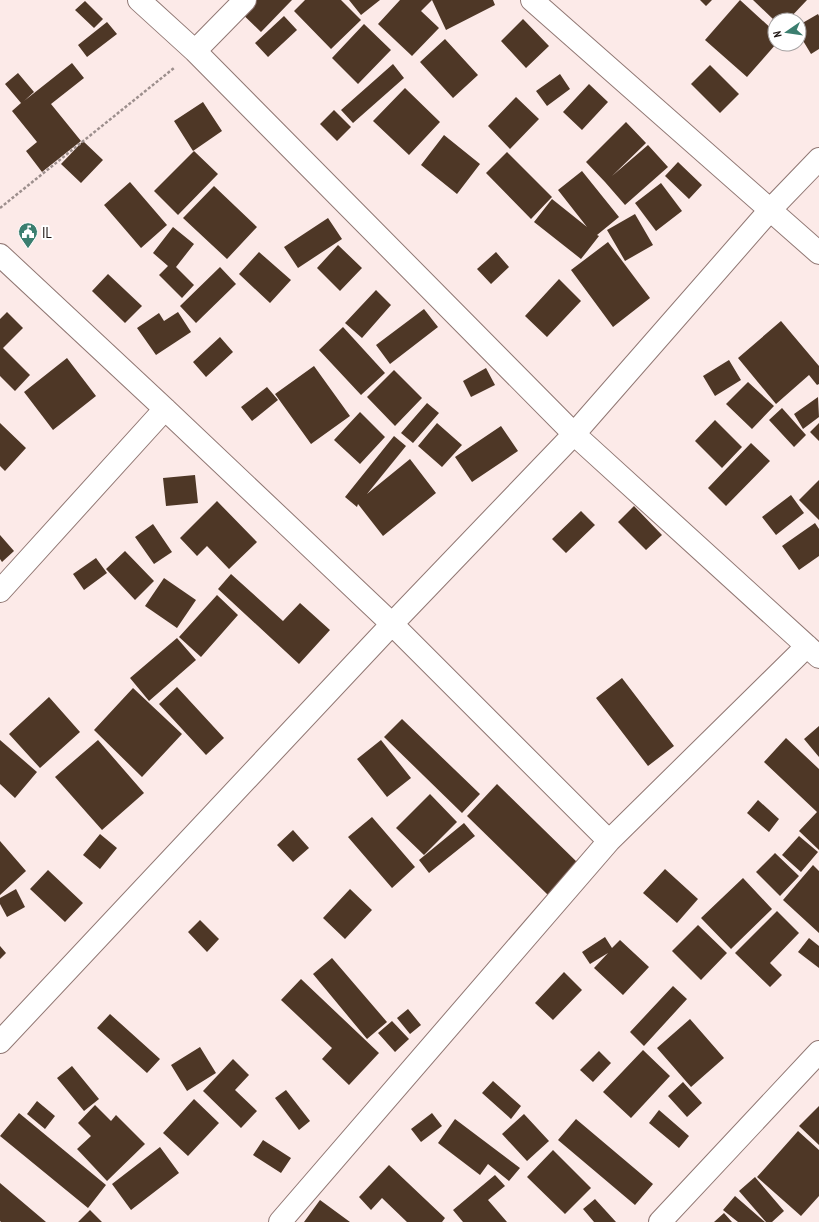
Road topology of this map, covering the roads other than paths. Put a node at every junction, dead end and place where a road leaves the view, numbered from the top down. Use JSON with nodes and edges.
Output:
{"nodes":[{"id":1,"x":139,"y":0,"type":"edge"},
{"id":2,"x":244,"y":0,"type":"edge"},
{"id":3,"x":532,"y":0,"type":"edge"},
{"id":4,"x":195,"y":51,"type":"junction"},
{"id":5,"x":819,"y":160,"type":"edge"},
{"id":6,"x":770,"y":210,"type":"junction"},
{"id":7,"x":819,"y":253,"type":"edge"},
{"id":8,"x":0,"y":255,"type":"edge"},
{"id":9,"x":166,"y":409,"type":"junction"},
{"id":10,"x":574,"y":434,"type":"junction"},
{"id":11,"x":0,"y":591,"type":"edge"},
{"id":12,"x":392,"y":624,"type":"junction"},
{"id":13,"x":813,"y":651,"type":"edge"},
{"id":14,"x":609,"y":841,"type":"junction"},
{"id":15,"x":0,"y":1042,"type":"edge"},
{"id":16,"x":819,"y":1052,"type":"edge"},
{"id":17,"x":280,"y":1222,"type":"edge"},
{"id":18,"x":660,"y":1222,"type":"edge"}],
"edges":[{"from":1,"to":4,"type":"street"},
{"from":2,"to":4,"type":"street"},
{"from":3,"to":6,"type":"street"},
{"from":4,"to":10,"type":"street"},
{"from":5,"to":6,"type":"street"},
{"from":6,"to":7,"type":"street"},
{"from":6,"to":10,"type":"street"},
{"from":8,"to":9,"type":"street"},
{"from":9,"to":11,"type":"street"},
{"from":9,"to":12,"type":"street"},
{"from":10,"to":12,"type":"street"},
{"from":10,"to":13,"type":"street"},
{"from":12,"to":14,"type":"street"},
{"from":12,"to":15,"type":"street"},
{"from":13,"to":14,"type":"street"},
{"from":14,"to":17,"type":"street"},
{"from":16,"to":18,"type":"street"}]}
